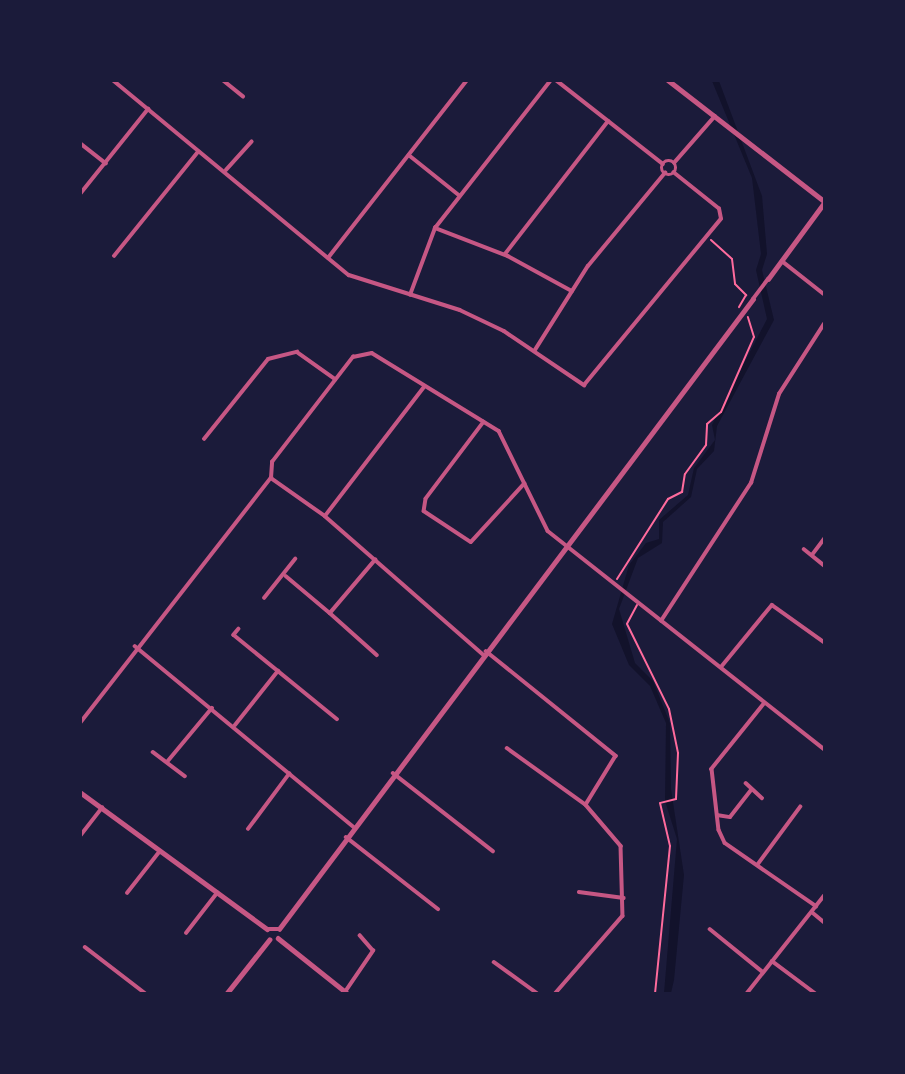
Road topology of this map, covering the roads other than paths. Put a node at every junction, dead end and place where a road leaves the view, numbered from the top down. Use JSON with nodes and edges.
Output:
{"nodes":[{"id":1,"x":113,"y":80,"type":"edge"},
{"id":2,"x":223,"y":80,"type":"edge"},
{"id":3,"x":467,"y":80,"type":"edge"},
{"id":4,"x":551,"y":80,"type":"edge"},
{"id":5,"x":556,"y":80,"type":"edge"},
{"id":6,"x":668,"y":80,"type":"edge"},
{"id":7,"x":243,"y":96,"type":"dead end"},
{"id":8,"x":148,"y":109,"type":"junction"},
{"id":9,"x":715,"y":116,"type":"junction"},
{"id":10,"x":608,"y":121,"type":"junction"},
{"id":11,"x":251,"y":142,"type":"dead end"},
{"id":12,"x":80,"y":143,"type":"edge"},
{"id":13,"x":198,"y":152,"type":"junction"},
{"id":14,"x":409,"y":155,"type":"junction"},
{"id":15,"x":106,"y":163,"type":"junction"},
{"id":16,"x":674,"y":163,"type":"junction"},
{"id":17,"x":663,"y":164,"type":"junction"},
{"id":18,"x":226,"y":170,"type":"junction"},
{"id":19,"x":665,"y":173,"type":"junction"},
{"id":20,"x":674,"y":173,"type":"junction"},
{"id":21,"x":80,"y":194,"type":"edge"},
{"id":22,"x":460,"y":195,"type":"junction"},
{"id":23,"x":824,"y":202,"type":"edge"},
{"id":24,"x":435,"y":228,"type":"junction"},
{"id":25,"x":505,"y":254,"type":"junction"},
{"id":26,"x":114,"y":256,"type":"dead end"},
{"id":27,"x":328,"y":258,"type":"junction"},
{"id":28,"x":781,"y":261,"type":"junction"},
{"id":29,"x":768,"y":279,"type":"joint"},
{"id":30,"x":572,"y":292,"type":"junction"},
{"id":31,"x":824,"y":294,"type":"edge"},
{"id":32,"x":411,"y":295,"type":"junction"},
{"id":33,"x":753,"y":299,"type":"joint"},
{"id":34,"x":824,"y":324,"type":"edge"},
{"id":35,"x":535,"y":350,"type":"junction"},
{"id":36,"x":335,"y":379,"type":"junction"},
{"id":37,"x":424,"y":386,"type":"junction"},
{"id":38,"x":484,"y":422,"type":"junction"},
{"id":39,"x":204,"y":439,"type":"dead end"},
{"id":40,"x":271,"y":478,"type":"junction"},
{"id":41,"x":524,"y":484,"type":"junction"},
{"id":42,"x":325,"y":516,"type":"junction"},
{"id":43,"x":824,"y":539,"type":"edge"},
{"id":44,"x":565,"y":546,"type":"junction"},
{"id":45,"x":804,"y":549,"type":"dead end"},
{"id":46,"x":811,"y":555,"type":"junction"},
{"id":47,"x":295,"y":559,"type":"dead end"},
{"id":48,"x":375,"y":560,"type":"junction"},
{"id":49,"x":824,"y":565,"type":"edge"},
{"id":50,"x":286,"y":576,"type":"junction"},
{"id":51,"x":264,"y":598,"type":"dead end"},
{"id":52,"x":330,"y":613,"type":"junction"},
{"id":53,"x":661,"y":621,"type":"junction"},
{"id":54,"x":239,"y":629,"type":"dead end"},
{"id":55,"x":234,"y":635,"type":"junction"},
{"id":56,"x":230,"y":641,"type":"dead end"},
{"id":57,"x":824,"y":642,"type":"edge"},
{"id":58,"x":135,"y":646,"type":"junction"},
{"id":59,"x":485,"y":653,"type":"junction"},
{"id":60,"x":377,"y":654,"type":"dead end"},
{"id":61,"x":720,"y":667,"type":"junction"},
{"id":62,"x":278,"y":671,"type":"junction"},
{"id":63,"x":765,"y":703,"type":"junction"},
{"id":64,"x":212,"y":708,"type":"junction"},
{"id":65,"x":337,"y":719,"type":"dead end"},
{"id":66,"x":80,"y":723,"type":"edge"},
{"id":67,"x":234,"y":725,"type":"junction"},
{"id":68,"x":507,"y":748,"type":"dead end"},
{"id":69,"x":824,"y":749,"type":"edge"},
{"id":70,"x":153,"y":752,"type":"dead end"},
{"id":71,"x":167,"y":762,"type":"junction"},
{"id":72,"x":393,"y":773,"type":"junction"},
{"id":73,"x":289,"y":774,"type":"junction"},
{"id":74,"x":185,"y":776,"type":"dead end"},
{"id":75,"x":746,"y":783,"type":"dead end"},
{"id":76,"x":751,"y":790,"type":"junction"},
{"id":77,"x":80,"y":792,"type":"edge"},
{"id":78,"x":762,"y":798,"type":"dead end"},
{"id":79,"x":586,"y":805,"type":"junction"},
{"id":80,"x":800,"y":807,"type":"dead end"},
{"id":81,"x":102,"y":808,"type":"junction"},
{"id":82,"x":717,"y":816,"type":"junction"},
{"id":83,"x":354,"y":827,"type":"junction"},
{"id":84,"x":248,"y":828,"type":"dead end"},
{"id":85,"x":80,"y":836,"type":"edge"},
{"id":86,"x":346,"y":837,"type":"junction"},
{"id":87,"x":160,"y":851,"type":"junction"},
{"id":88,"x":493,"y":851,"type":"dead end"},
{"id":89,"x":758,"y":864,"type":"junction"},
{"id":90,"x":217,"y":892,"type":"junction"},
{"id":91,"x":579,"y":892,"type":"dead end"},
{"id":92,"x":127,"y":893,"type":"dead end"},
{"id":93,"x":824,"y":896,"type":"edge"},
{"id":94,"x":624,"y":898,"type":"junction"},
{"id":95,"x":816,"y":906,"type":"junction"},
{"id":96,"x":438,"y":909,"type":"dead end"},
{"id":97,"x":811,"y":912,"type":"junction"},
{"id":98,"x":824,"y":922,"type":"edge"},
{"id":99,"x":267,"y":929,"type":"junction"},
{"id":100,"x":279,"y":929,"type":"junction"},
{"id":101,"x":710,"y":929,"type":"dead end"},
{"id":102,"x":186,"y":933,"type":"dead end"},
{"id":103,"x":360,"y":936,"type":"dead end"},
{"id":104,"x":278,"y":938,"type":"junction"},
{"id":105,"x":269,"y":940,"type":"junction"},
{"id":106,"x":85,"y":947,"type":"dead end"},
{"id":107,"x":772,"y":961,"type":"junction"},
{"id":108,"x":494,"y":962,"type":"dead end"},
{"id":109,"x":763,"y":972,"type":"junction"},
{"id":110,"x":145,"y":993,"type":"edge"},
{"id":111,"x":227,"y":993,"type":"edge"},
{"id":112,"x":346,"y":993,"type":"edge"},
{"id":113,"x":537,"y":993,"type":"edge"},
{"id":114,"x":556,"y":993,"type":"edge"},
{"id":115,"x":747,"y":993,"type":"edge"},
{"id":116,"x":815,"y":993,"type":"edge"}],
"edges":[{"from":1,"to":8,"type":"street"},
{"from":2,"to":7,"type":"street"},
{"from":3,"to":14,"type":"street"},
{"from":4,"to":22,"type":"street"},
{"from":5,"to":10,"type":"street"},
{"from":6,"to":9,"type":"street"},
{"from":8,"to":13,"type":"street"},
{"from":8,"to":15,"type":"street"},
{"from":9,"to":16,"type":"street"},
{"from":9,"to":23,"type":"street"},
{"from":10,"to":17,"type":"street"},
{"from":10,"to":25,"type":"street"},
{"from":11,"to":18,"type":"street"},
{"from":12,"to":15,"type":"street"},
{"from":13,"to":18,"type":"street"},
{"from":13,"to":26,"type":"street"},
{"from":14,"to":22,"type":"street"},
{"from":14,"to":27,"type":"street"},
{"from":15,"to":21,"type":"street"},
{"from":16,"to":17,"type":"street"},
{"from":16,"to":20,"type":"street"},
{"from":17,"to":19,"type":"street"},
{"from":18,"to":27,"type":"street"},
{"from":19,"to":20,"type":"street"},
{"from":19,"to":30,"type":"street"},
{"from":20,"to":35,"type":"street"},
{"from":22,"to":24,"type":"street"},
{"from":23,"to":28,"type":"street"},
{"from":24,"to":25,"type":"street"},
{"from":24,"to":32,"type":"street"},
{"from":25,"to":30,"type":"street"},
{"from":27,"to":32,"type":"street"},
{"from":28,"to":29,"type":"street"},
{"from":28,"to":31,"type":"street"},
{"from":29,"to":33,"type":"street"},
{"from":30,"to":35,"type":"street"},
{"from":32,"to":35,"type":"street"},
{"from":33,"to":44,"type":"street"},
{"from":34,"to":53,"type":"street"},
{"from":36,"to":37,"type":"street"},
{"from":36,"to":39,"type":"street"},
{"from":36,"to":40,"type":"street"},
{"from":37,"to":38,"type":"street"},
{"from":37,"to":42,"type":"street"},
{"from":38,"to":41,"type":"street"},
{"from":38,"to":41,"type":"street"},
{"from":40,"to":42,"type":"street"},
{"from":40,"to":58,"type":"street"},
{"from":41,"to":44,"type":"street"},
{"from":42,"to":48,"type":"street"},
{"from":43,"to":46,"type":"street"},
{"from":44,"to":53,"type":"street"},
{"from":44,"to":59,"type":"street"},
{"from":45,"to":46,"type":"street"},
{"from":46,"to":49,"type":"street"},
{"from":47,"to":50,"type":"street"},
{"from":48,"to":52,"type":"street"},
{"from":48,"to":59,"type":"street"},
{"from":50,"to":51,"type":"street"},
{"from":50,"to":52,"type":"street"},
{"from":52,"to":60,"type":"street"},
{"from":53,"to":61,"type":"street"},
{"from":54,"to":55,"type":"street"},
{"from":55,"to":56,"type":"street"},
{"from":55,"to":62,"type":"street"},
{"from":57,"to":61,"type":"street"},
{"from":58,"to":64,"type":"street"},
{"from":58,"to":66,"type":"street"},
{"from":59,"to":72,"type":"street"},
{"from":59,"to":79,"type":"street"},
{"from":61,"to":63,"type":"street"},
{"from":62,"to":65,"type":"street"},
{"from":62,"to":67,"type":"street"},
{"from":63,"to":69,"type":"street"},
{"from":63,"to":82,"type":"street"},
{"from":64,"to":67,"type":"street"},
{"from":64,"to":71,"type":"street"},
{"from":67,"to":73,"type":"street"},
{"from":68,"to":79,"type":"street"},
{"from":70,"to":71,"type":"street"},
{"from":71,"to":74,"type":"street"},
{"from":72,"to":83,"type":"street"},
{"from":72,"to":88,"type":"street"},
{"from":73,"to":83,"type":"street"},
{"from":73,"to":84,"type":"street"},
{"from":75,"to":76,"type":"street"},
{"from":76,"to":78,"type":"street"},
{"from":76,"to":82,"type":"street"},
{"from":77,"to":81,"type":"street"},
{"from":79,"to":94,"type":"street"},
{"from":80,"to":89,"type":"street"},
{"from":81,"to":85,"type":"street"},
{"from":81,"to":87,"type":"street"},
{"from":82,"to":89,"type":"street"},
{"from":83,"to":86,"type":"street"},
{"from":86,"to":96,"type":"street"},
{"from":86,"to":100,"type":"street"},
{"from":87,"to":90,"type":"street"},
{"from":87,"to":92,"type":"street"},
{"from":89,"to":95,"type":"street"},
{"from":90,"to":99,"type":"street"},
{"from":90,"to":102,"type":"street"},
{"from":91,"to":94,"type":"street"},
{"from":93,"to":95,"type":"street"},
{"from":94,"to":114,"type":"street"},
{"from":95,"to":97,"type":"street"},
{"from":97,"to":98,"type":"street"},
{"from":97,"to":107,"type":"street"},
{"from":99,"to":100,"type":"street"},
{"from":99,"to":105,"type":"street"},
{"from":100,"to":104,"type":"street"},
{"from":101,"to":109,"type":"street"},
{"from":103,"to":112,"type":"street"},
{"from":104,"to":105,"type":"street"},
{"from":104,"to":112,"type":"street"},
{"from":105,"to":111,"type":"street"},
{"from":106,"to":110,"type":"street"},
{"from":107,"to":109,"type":"street"},
{"from":107,"to":116,"type":"street"},
{"from":108,"to":113,"type":"street"},
{"from":109,"to":115,"type":"street"}]}
